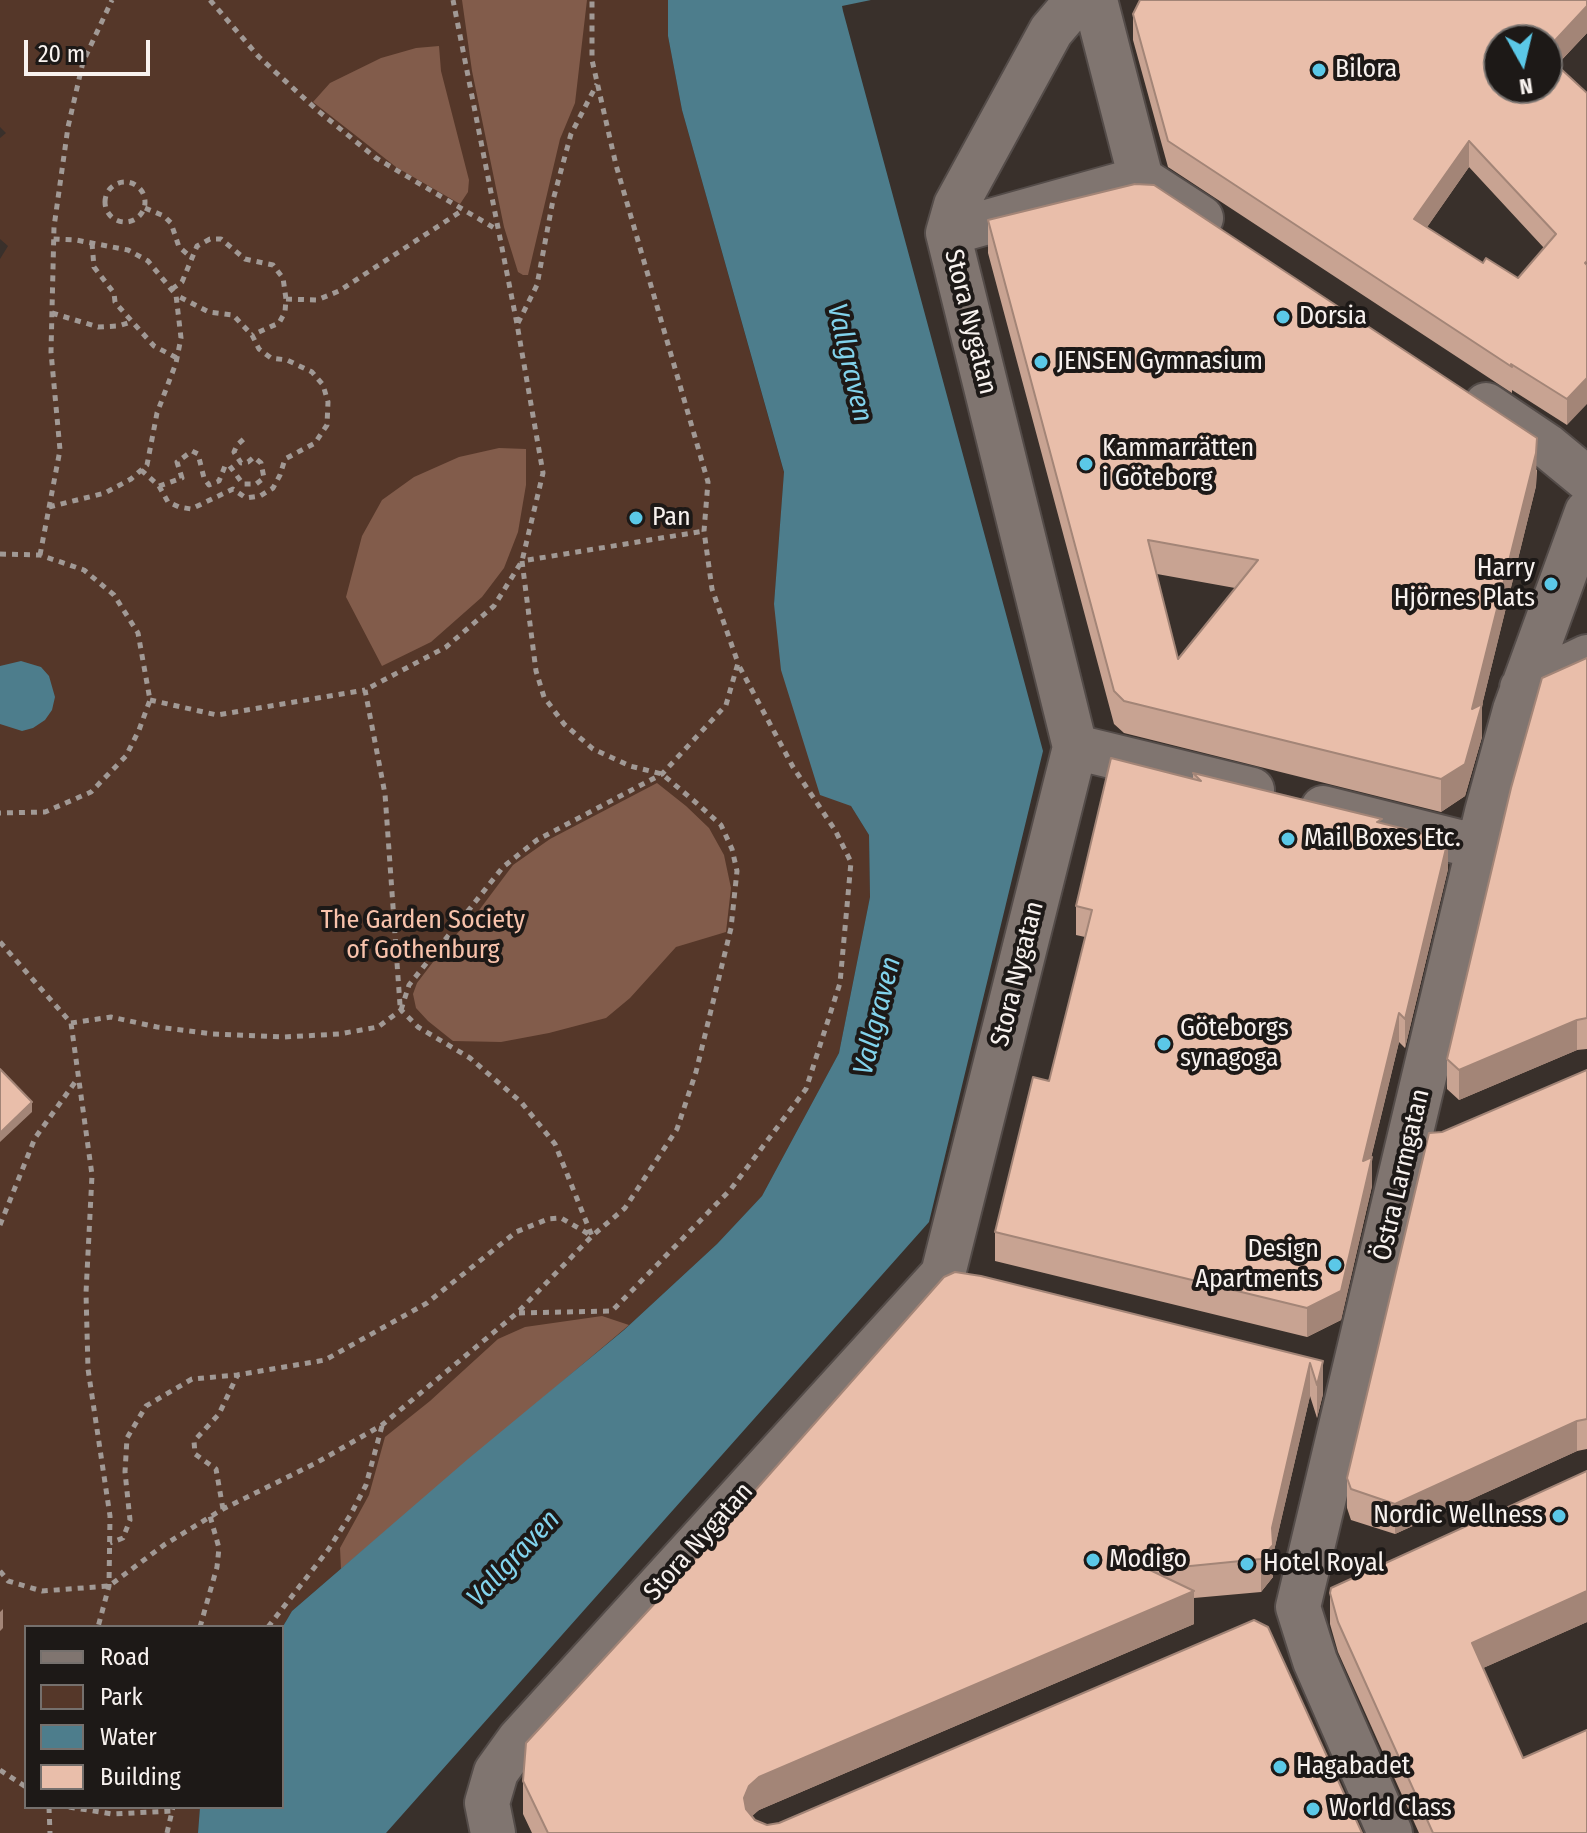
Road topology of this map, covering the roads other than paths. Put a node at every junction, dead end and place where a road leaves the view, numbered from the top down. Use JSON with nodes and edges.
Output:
{"nodes":[{"id":1,"x":1092,"y":0,"type":"edge"},
{"id":2,"x":1141,"y":179,"type":"junction"},
{"id":3,"x":948,"y":233,"type":"junction"},
{"id":4,"x":1233,"y":239,"type":"edge"},
{"id":5,"x":1456,"y":385,"type":"edge"},
{"id":6,"x":1587,"y":479,"type":"edge"},
{"id":7,"x":1587,"y":512,"type":"edge"},
{"id":8,"x":1587,"y":657,"type":"edge"},
{"id":9,"x":1522,"y":688,"type":"junction"},
{"id":10,"x":1075,"y":747,"type":"junction"},
{"id":11,"x":1479,"y":847,"type":"junction"},
{"id":12,"x":943,"y":1274,"type":"junction"},
{"id":13,"x":988,"y":1285,"type":"edge"},
{"id":14,"x":1346,"y":1583,"type":"edge"},
{"id":15,"x":1280,"y":1615,"type":"junction"},
{"id":16,"x":493,"y":1833,"type":"edge"},
{"id":17,"x":1390,"y":1833,"type":"edge"}],
"edges":[{"from":1,"to":2,"type":"street"},
{"from":1,"to":3,"type":"street","name":"Stora Nygatan"},
{"from":2,"to":3,"type":"street"},
{"from":2,"to":4,"type":"street"},
{"from":3,"to":10,"type":"street","name":"Stora Nygatan"},
{"from":5,"to":6,"type":"street"},
{"from":7,"to":9,"type":"street","name":"Östra Larmgatan"},
{"from":8,"to":9,"type":"street"},
{"from":9,"to":11,"type":"street","name":"Östra Larmgatan"},
{"from":10,"to":11,"type":"street"},
{"from":10,"to":12,"type":"street","name":"Stora Nygatan"},
{"from":11,"to":15,"type":"street","name":"Östra Larmgatan"},
{"from":12,"to":13,"type":"street"},
{"from":12,"to":16,"type":"street","name":"Stora Nygatan"},
{"from":14,"to":15,"type":"street"},
{"from":15,"to":17,"type":"street"}]}
